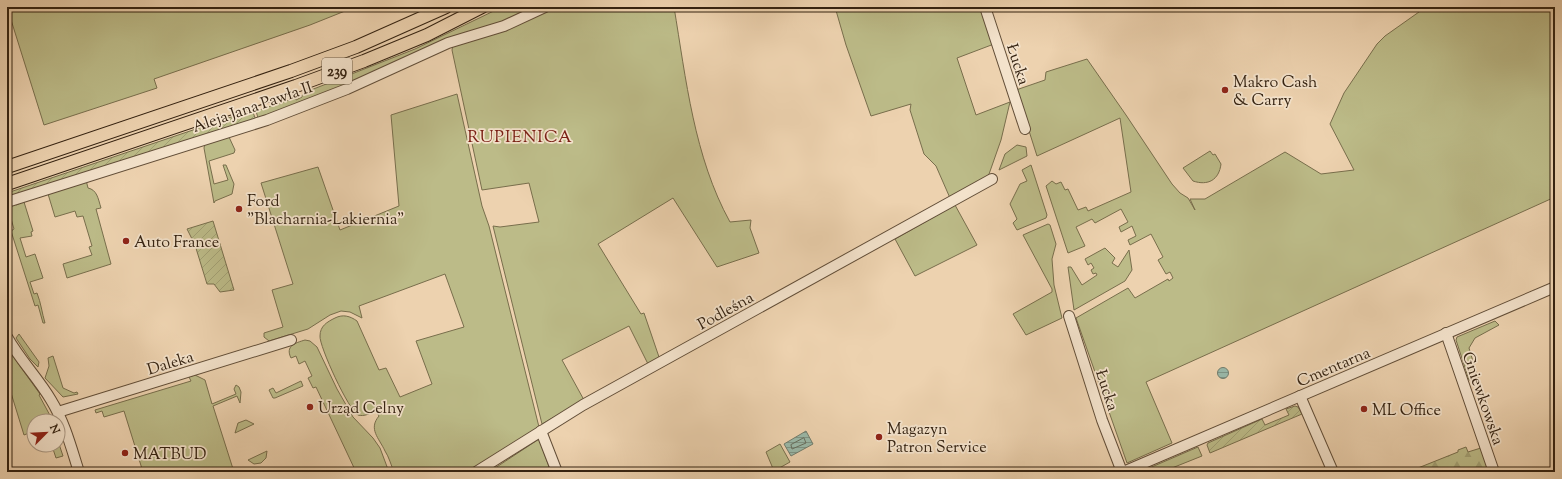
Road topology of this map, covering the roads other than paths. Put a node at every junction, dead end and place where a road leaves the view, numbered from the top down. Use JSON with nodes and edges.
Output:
{"nodes":[{"id":1,"x":446,"y":7,"type":"edge"},
{"id":2,"x":482,"y":7,"type":"edge"},
{"id":3,"x":545,"y":7,"type":"edge"},
{"id":4,"x":985,"y":7,"type":"edge"},
{"id":5,"x":1024,"y":129,"type":"dead end"},
{"id":6,"x":7,"y":167,"type":"edge"},
{"id":7,"x":992,"y":179,"type":"dead end"},
{"id":8,"x":7,"y":184,"type":"edge"},
{"id":9,"x":7,"y":202,"type":"edge"},
{"id":10,"x":1555,"y":287,"type":"edge"},
{"id":11,"x":1069,"y":316,"type":"dead end"},
{"id":12,"x":1446,"y":333,"type":"junction"},
{"id":13,"x":7,"y":337,"type":"edge"},
{"id":14,"x":291,"y":340,"type":"dead end"},
{"id":15,"x":1300,"y":396,"type":"junction"},
{"id":16,"x":58,"y":412,"type":"junction"},
{"id":17,"x":541,"y":431,"type":"junction"},
{"id":18,"x":79,"y":472,"type":"edge"},
{"id":19,"x":476,"y":472,"type":"edge"},
{"id":20,"x":557,"y":472,"type":"edge"},
{"id":21,"x":1122,"y":472,"type":"edge"},
{"id":22,"x":1334,"y":472,"type":"edge"},
{"id":23,"x":1494,"y":472,"type":"edge"}],
"edges":[{"from":1,"to":6,"type":"main road","name":"Aleja Jana Pawła II","number":"239"},
{"from":2,"to":8,"type":"main road","name":"Aleja Jana Pawła II","number":"239"},
{"from":3,"to":9,"type":"street","name":"Aleja Jana Pawła II"},
{"from":4,"to":5,"type":"street","name":"Łucka"},
{"from":7,"to":17,"type":"street","name":"Podleśna"},
{"from":10,"to":12,"type":"street","name":"Cmentarna"},
{"from":11,"to":21,"type":"street","name":"Łucka"},
{"from":12,"to":15,"type":"street","name":"Cmentarna"},
{"from":12,"to":23,"type":"street","name":"Gniewkowska"},
{"from":13,"to":16,"type":"street"},
{"from":14,"to":16,"type":"street","name":"Daleka"},
{"from":15,"to":21,"type":"street","name":"Cmentarna"},
{"from":15,"to":22,"type":"street"},
{"from":16,"to":18,"type":"street"},
{"from":17,"to":19,"type":"street","name":"Podleśna"},
{"from":17,"to":20,"type":"street"}]}
